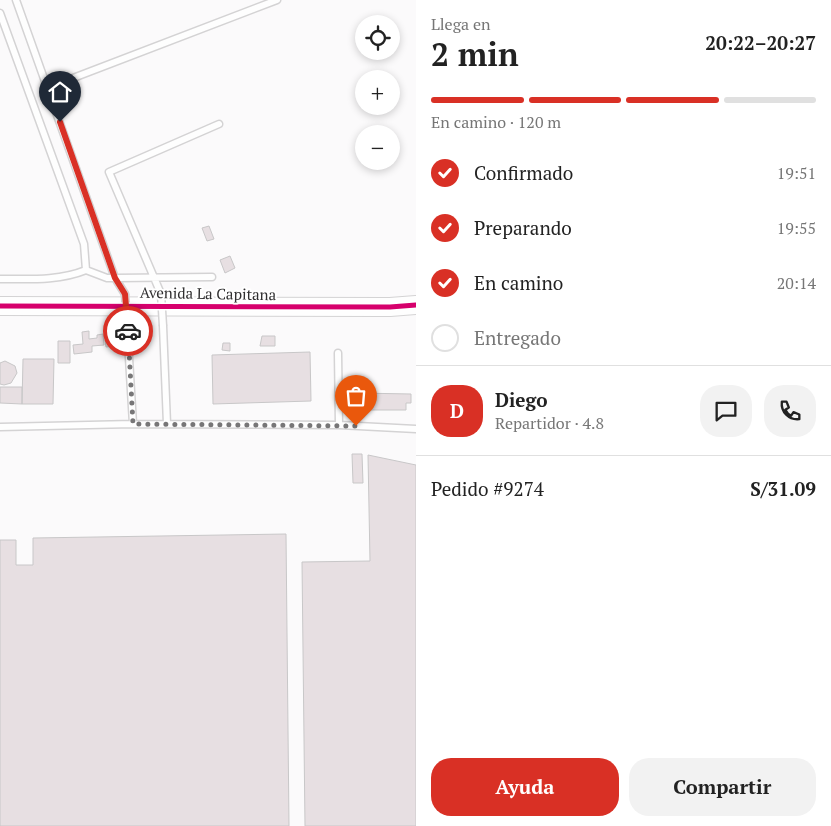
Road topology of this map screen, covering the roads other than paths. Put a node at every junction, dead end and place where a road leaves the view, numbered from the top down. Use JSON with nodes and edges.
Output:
{"nodes":[{"id":1,"x":16,"y":0,"type":"edge"},
{"id":2,"x":278,"y":0,"type":"edge"},
{"id":3,"x":0,"y":13,"type":"edge"},
{"id":4,"x":47,"y":88,"type":"junction"},
{"id":5,"x":219,"y":124,"type":"dead end"},
{"id":6,"x":86,"y":270,"type":"junction"},
{"id":7,"x":212,"y":277,"type":"dead end"},
{"id":8,"x":115,"y":278,"type":"junction"},
{"id":9,"x":154,"y":278,"type":"junction"},
{"id":10,"x":0,"y":279,"type":"edge"},
{"id":11,"x":416,"y":304,"type":"edge"},
{"id":12,"x":0,"y":306,"type":"edge"},
{"id":13,"x":338,"y":353,"type":"dead end"},
{"id":14,"x":133,"y":424,"type":"junction"},
{"id":15,"x":167,"y":424,"type":"junction"},
{"id":16,"x":339,"y":425,"type":"junction"},
{"id":17,"x":0,"y":427,"type":"edge"},
{"id":18,"x":416,"y":428,"type":"edge"}],
"edges":[{"from":1,"to":4,"type":"lane"},
{"from":2,"to":4,"type":"lane"},
{"from":3,"to":6,"type":"lane"},
{"from":4,"to":8,"type":"lane"},
{"from":5,"to":9,"type":"lane"},
{"from":6,"to":8,"type":"lane"},
{"from":6,"to":10,"type":"lane"},
{"from":7,"to":9,"type":"lane"},
{"from":8,"to":9,"type":"lane"},
{"from":8,"to":14,"type":"lane","bridge":true},
{"from":9,"to":15,"type":"lane","bridge":true},
{"from":11,"to":12,"type":"street","name":"Avenida La Capitana"},
{"from":13,"to":16,"type":"lane"},
{"from":14,"to":15,"type":"lane"},
{"from":14,"to":17,"type":"lane"},
{"from":15,"to":16,"type":"lane"},
{"from":16,"to":18,"type":"lane"}]}
